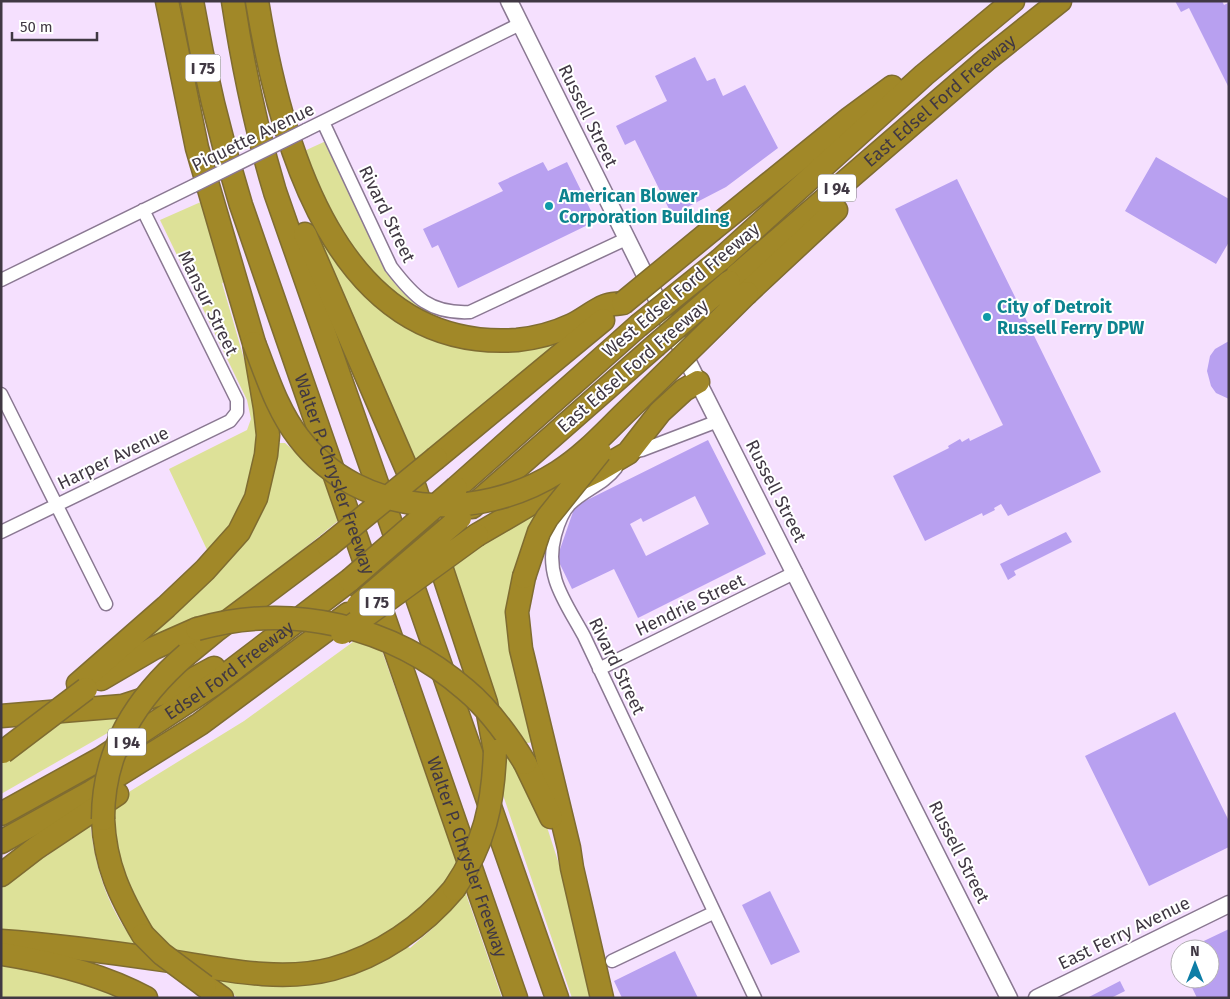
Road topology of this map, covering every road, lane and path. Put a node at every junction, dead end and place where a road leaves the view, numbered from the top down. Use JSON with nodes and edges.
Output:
{"nodes":[{"id":1,"x":167,"y":1,"type":"edge"},
{"id":2,"x":192,"y":1,"type":"edge"},
{"id":3,"x":233,"y":1,"type":"edge"},
{"id":4,"x":257,"y":1,"type":"edge"},
{"id":5,"x":509,"y":1,"type":"edge"},
{"id":6,"x":1013,"y":1,"type":"edge"},
{"id":7,"x":1060,"y":1,"type":"edge"},
{"id":8,"x":520,"y":24,"type":"junction"},
{"id":9,"x":924,"y":75,"type":"junction"},
{"id":10,"x":323,"y":122,"type":"junction"},
{"id":11,"x":275,"y":192,"type":"junction"},
{"id":12,"x":142,"y":210,"type":"junction"},
{"id":13,"x":626,"y":239,"type":"junction"},
{"id":14,"x":1,"y":280,"type":"edge"},
{"id":15,"x":738,"y":288,"type":"junction"},
{"id":16,"x":578,"y":330,"type":"junction"},
{"id":17,"x":254,"y":343,"type":"junction"},
{"id":18,"x":661,"y":378,"type":"junction"},
{"id":19,"x":698,"y":382,"type":"junction"},
{"id":20,"x":1,"y":394,"type":"edge"},
{"id":21,"x":237,"y":412,"type":"joint"},
{"id":22,"x":718,"y":421,"type":"junction"},
{"id":23,"x":628,"y":453,"type":"junction"},
{"id":24,"x":56,"y":506,"type":"junction"},
{"id":25,"x":1,"y":532,"type":"edge"},
{"id":26,"x":796,"y":572,"type":"junction"},
{"id":27,"x":350,"y":580,"type":"joint"},
{"id":28,"x":106,"y":604,"type":"dead end"},
{"id":29,"x":345,"y":624,"type":"junction"},
{"id":30,"x":246,"y":660,"type":"junction"},
{"id":31,"x":599,"y":669,"type":"junction"},
{"id":32,"x":82,"y":686,"type":"junction"},
{"id":33,"x":1,"y":716,"type":"edge"},
{"id":34,"x":200,"y":724,"type":"junction"},
{"id":35,"x":2,"y":753,"type":"edge"},
{"id":36,"x":1,"y":814,"type":"edge"},
{"id":37,"x":1,"y":842,"type":"edge"},
{"id":38,"x":572,"y":868,"type":"junction"},
{"id":39,"x":1,"y":876,"type":"edge"},
{"id":40,"x":1229,"y":904,"type":"edge"},
{"id":41,"x":713,"y":913,"type":"junction"},
{"id":42,"x":1,"y":941,"type":"edge"},
{"id":43,"x":1,"y":954,"type":"edge"},
{"id":44,"x":612,"y":961,"type":"dead end"},
{"id":45,"x":213,"y":992,"type":"edge"},
{"id":46,"x":146,"y":998,"type":"edge"},
{"id":47,"x":516,"y":998,"type":"edge"},
{"id":48,"x":557,"y":998,"type":"edge"},
{"id":49,"x":602,"y":998,"type":"edge"},
{"id":50,"x":755,"y":998,"type":"edge"},
{"id":51,"x":1009,"y":998,"type":"edge"},
{"id":52,"x":1037,"y":998,"type":"edge"}],
"edges":[{"from":1,"to":17,"type":"highway"},
{"from":2,"to":47,"type":"highway","name":"Walter P. Chrysler Freeway","number":"I 75"},
{"from":3,"to":11,"type":"highway","number":"I 75"},
{"from":4,"to":16,"type":"highway"},
{"from":5,"to":8,"type":"street","name":"Russell Street"},
{"from":6,"to":9,"type":"highway","name":"West Edsel Ford Freeway","number":"I 94"},
{"from":7,"to":15,"type":"highway","name":"East Edsel Ford Freeway"},
{"from":8,"to":10,"type":"street","name":"Piquette Avenue"},
{"from":8,"to":13,"type":"street","name":"Russell Street"},
{"from":9,"to":16,"type":"highway","bridge":true},
{"from":9,"to":27,"type":"highway","name":"West Edsel Ford Freeway","number":"I 94","bridge":true},
{"from":10,"to":12,"type":"street","name":"Piquette Avenue","bridge":true},
{"from":10,"to":13,"type":"street","name":"Rivard Street"},
{"from":11,"to":42,"type":"highway","bridge":true},
{"from":11,"to":48,"type":"highway","number":"I 75"},
{"from":12,"to":14,"type":"street","name":"Piquette Avenue"},
{"from":12,"to":21,"type":"street","name":"Mansur Street"},
{"from":13,"to":19,"type":"street","name":"Russell Street"},
{"from":15,"to":18,"type":"highway","bridge":true},
{"from":15,"to":29,"type":"highway","name":"East Edsel Ford Freeway","number":"I 94","bridge":true},
{"from":16,"to":45,"type":"highway","bridge":true},
{"from":17,"to":18,"type":"highway","bridge":true},
{"from":17,"to":32,"type":"highway"},
{"from":18,"to":38,"type":"highway","bridge":true},
{"from":19,"to":22,"type":"street","name":"Russell Street"},
{"from":19,"to":23,"type":"highway"},
{"from":20,"to":24,"type":"street"},
{"from":21,"to":24,"type":"street","name":"Harper Avenue"},
{"from":22,"to":23,"type":"street"},
{"from":22,"to":26,"type":"street","name":"Russell Street"},
{"from":23,"to":29,"type":"highway","bridge":true},
{"from":23,"to":31,"type":"street","name":"Rivard Street"},
{"from":24,"to":25,"type":"street","name":"Harper Avenue"},
{"from":24,"to":28,"type":"street"},
{"from":26,"to":31,"type":"street","name":"Hendrie Street"},
{"from":26,"to":51,"type":"street","name":"Russell Street"},
{"from":27,"to":30,"type":"highway","name":"Edsel Ford Freeway","number":"I 94"},
{"from":29,"to":34,"type":"highway","name":"East Edsel Ford Freeway","number":"I 94"},
{"from":30,"to":33,"type":"highway"},
{"from":30,"to":36,"type":"highway","name":"Edsel Ford Freeway","number":"I 94"},
{"from":31,"to":41,"type":"street","name":"Rivard Street"},
{"from":32,"to":35,"type":"highway","bridge":true},
{"from":32,"to":38,"type":"highway","bridge":true},
{"from":34,"to":37,"type":"highway","name":"Edsel Ford Freeway","number":"I 94"},
{"from":34,"to":39,"type":"highway"},
{"from":38,"to":49,"type":"highway"},
{"from":40,"to":52,"type":"street","name":"East Ferry Avenue"},
{"from":41,"to":44,"type":"street"},
{"from":41,"to":50,"type":"street","name":"Rivard Street"},
{"from":43,"to":46,"type":"highway"}]}
